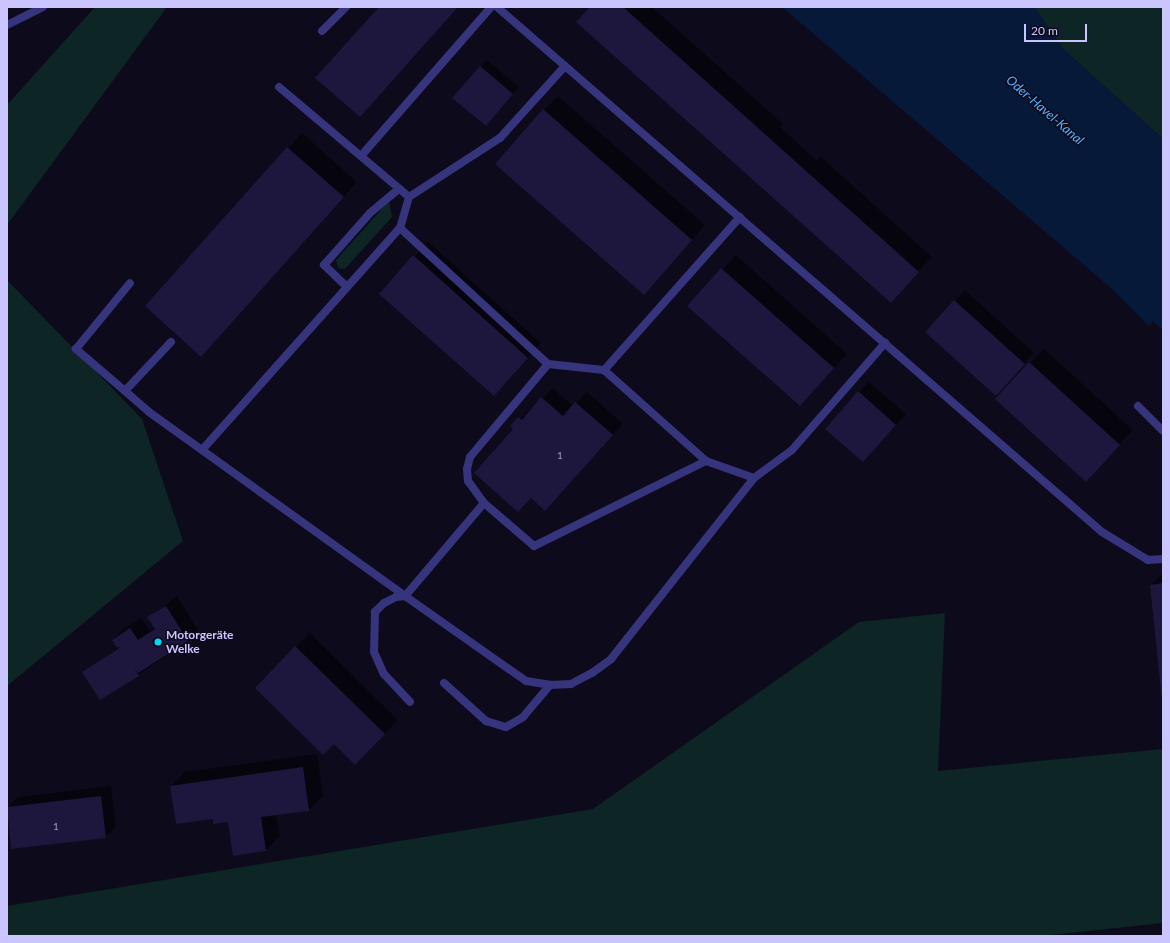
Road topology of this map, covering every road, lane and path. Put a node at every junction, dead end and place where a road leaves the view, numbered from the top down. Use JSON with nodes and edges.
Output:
{"nodes":[{"id":1,"x":43,"y":7,"type":"edge"},
{"id":2,"x":346,"y":7,"type":"edge"},
{"id":3,"x":491,"y":7,"type":"edge"},
{"id":4,"x":497,"y":7,"type":"edge"},
{"id":5,"x":7,"y":25,"type":"edge"},
{"id":6,"x":322,"y":31,"type":"dead end"},
{"id":7,"x":565,"y":66,"type":"junction"},
{"id":8,"x":279,"y":87,"type":"dead end"},
{"id":9,"x":361,"y":156,"type":"junction"},
{"id":10,"x":399,"y":190,"type":"junction"},
{"id":11,"x":408,"y":197,"type":"junction"},
{"id":12,"x":740,"y":217,"type":"junction"},
{"id":13,"x":400,"y":228,"type":"junction"},
{"id":14,"x":130,"y":283,"type":"dead end"},
{"id":15,"x":347,"y":287,"type":"junction"},
{"id":16,"x":171,"y":342,"type":"dead end"},
{"id":17,"x":885,"y":343,"type":"junction"},
{"id":18,"x":548,"y":364,"type":"junction"},
{"id":19,"x":604,"y":370,"type":"junction"},
{"id":20,"x":125,"y":391,"type":"junction"},
{"id":21,"x":1138,"y":406,"type":"dead end"},
{"id":22,"x":1163,"y":431,"type":"edge"},
{"id":23,"x":202,"y":450,"type":"junction"},
{"id":24,"x":706,"y":461,"type":"junction"},
{"id":25,"x":754,"y":478,"type":"junction"},
{"id":26,"x":484,"y":503,"type":"junction"},
{"id":27,"x":1163,"y":559,"type":"edge"},
{"id":28,"x":405,"y":596,"type":"junction"},
{"id":29,"x":444,"y":683,"type":"dead end"},
{"id":30,"x":550,"y":686,"type":"junction"},
{"id":31,"x":410,"y":702,"type":"dead end"}],
"edges":[{"from":1,"to":5,"type":"lane"},
{"from":2,"to":6,"type":"lane"},
{"from":3,"to":9,"type":"lane"},
{"from":4,"to":7,"type":"lane"},
{"from":7,"to":11,"type":"lane"},
{"from":7,"to":12,"type":"lane"},
{"from":8,"to":9,"type":"lane"},
{"from":9,"to":10,"type":"lane"},
{"from":10,"to":11,"type":"lane"},
{"from":10,"to":15,"type":"lane"},
{"from":11,"to":13,"type":"lane"},
{"from":12,"to":17,"type":"lane"},
{"from":12,"to":19,"type":"lane"},
{"from":13,"to":15,"type":"lane"},
{"from":13,"to":18,"type":"lane"},
{"from":14,"to":20,"type":"lane"},
{"from":15,"to":23,"type":"lane"},
{"from":16,"to":20,"type":"lane"},
{"from":17,"to":25,"type":"lane"},
{"from":17,"to":27,"type":"lane"},
{"from":18,"to":19,"type":"lane"},
{"from":18,"to":26,"type":"lane"},
{"from":19,"to":24,"type":"lane"},
{"from":20,"to":23,"type":"lane"},
{"from":21,"to":22,"type":"lane"},
{"from":23,"to":28,"type":"lane"},
{"from":24,"to":25,"type":"lane"},
{"from":24,"to":26,"type":"lane"},
{"from":25,"to":30,"type":"lane"},
{"from":26,"to":28,"type":"lane"},
{"from":28,"to":30,"type":"lane"},
{"from":28,"to":31,"type":"lane"},
{"from":29,"to":30,"type":"lane"}]}
